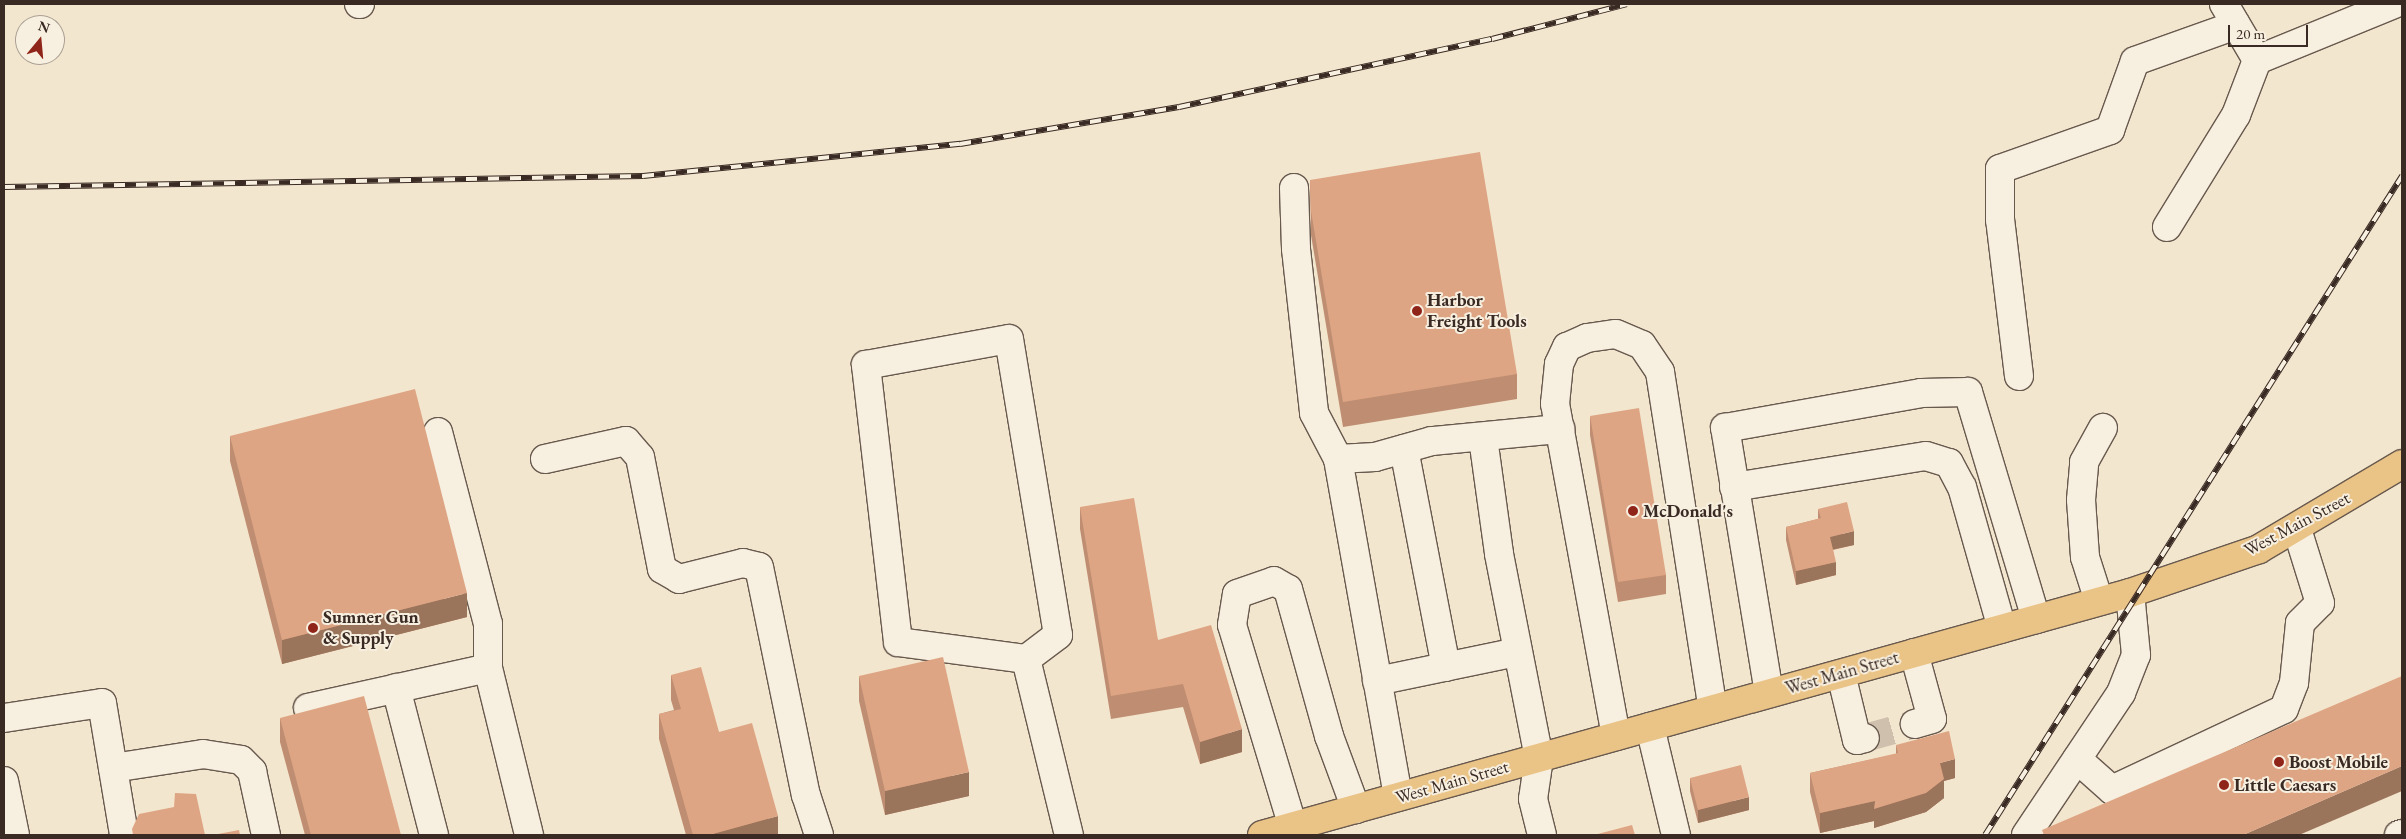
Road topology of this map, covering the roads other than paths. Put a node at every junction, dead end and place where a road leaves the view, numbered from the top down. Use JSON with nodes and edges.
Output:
{"nodes":[{"id":1,"x":2394,"y":4,"type":"edge"},
{"id":2,"x":2230,"y":14,"type":"edge"},
{"id":3,"x":2257,"y":60,"type":"junction"},
{"id":4,"x":1294,"y":188,"type":"dead end"},
{"id":5,"x":2167,"y":227,"type":"dead end"},
{"id":6,"x":2019,"y":376,"type":"dead end"},
{"id":7,"x":2103,"y":428,"type":"dead end"},
{"id":8,"x":1560,"y":429,"type":"junction"},
{"id":9,"x":438,"y":432,"type":"dead end"},
{"id":10,"x":1483,"y":438,"type":"junction"},
{"id":11,"x":1404,"y":449,"type":"junction"},
{"id":12,"x":1338,"y":458,"type":"junction"},
{"id":13,"x":545,"y":459,"type":"dead end"},
{"id":14,"x":2402,"y":464,"type":"edge"},
{"id":15,"x":1734,"y":487,"type":"junction"},
{"id":16,"x":2297,"y":528,"type":"junction"},
{"id":17,"x":2130,"y":593,"type":"junction"},
{"id":18,"x":2099,"y":601,"type":"junction"},
{"id":19,"x":2036,"y":619,"type":"junction"},
{"id":20,"x":2002,"y":628,"type":"junction"},
{"id":21,"x":1517,"y":652,"type":"junction"},
{"id":22,"x":1914,"y":653,"type":"junction"},
{"id":23,"x":1026,"y":659,"type":"junction"},
{"id":24,"x":1446,"y":667,"type":"junction"},
{"id":25,"x":488,"y":668,"type":"junction"},
{"id":26,"x":1841,"y":674,"type":"junction"},
{"id":27,"x":1377,"y":680,"type":"junction"},
{"id":28,"x":396,"y":688,"type":"junction"},
{"id":29,"x":1769,"y":694,"type":"junction"},
{"id":30,"x":308,"y":708,"type":"dead end"},
{"id":31,"x":1714,"y":709,"type":"junction"},
{"id":32,"x":4,"y":718,"type":"edge"},
{"id":33,"x":1915,"y":724,"type":"tunnel mouth"},
{"id":34,"x":1650,"y":727,"type":"junction"},
{"id":35,"x":1616,"y":736,"type":"junction"},
{"id":36,"x":1865,"y":738,"type":"dead end"},
{"id":37,"x":1539,"y":758,"type":"junction"},
{"id":38,"x":2077,"y":759,"type":"junction"},
{"id":39,"x":113,"y":768,"type":"junction"},
{"id":40,"x":4,"y":781,"type":"edge"},
{"id":41,"x":1398,"y":797,"type":"junction"},
{"id":42,"x":1356,"y":809,"type":"junction"},
{"id":43,"x":1292,"y":827,"type":"junction"},
{"id":44,"x":15,"y":835,"type":"edge"},
{"id":45,"x":124,"y":835,"type":"edge"},
{"id":46,"x":266,"y":835,"type":"edge"},
{"id":47,"x":434,"y":835,"type":"edge"},
{"id":48,"x":528,"y":835,"type":"edge"},
{"id":49,"x":819,"y":835,"type":"edge"},
{"id":50,"x":1069,"y":835,"type":"edge"},
{"id":51,"x":1262,"y":835,"type":"edge"},
{"id":52,"x":1542,"y":835,"type":"edge"},
{"id":53,"x":1676,"y":835,"type":"edge"},
{"id":54,"x":2026,"y":835,"type":"edge"}],
"edges":[{"from":1,"to":3,"type":"street"},
{"from":2,"to":3,"type":"street"},
{"from":2,"to":6,"type":"street"},
{"from":3,"to":5,"type":"street"},
{"from":4,"to":12,"type":"street"},
{"from":7,"to":18,"type":"street"},
{"from":8,"to":10,"type":"street"},
{"from":8,"to":31,"type":"street"},
{"from":8,"to":35,"type":"street"},
{"from":9,"to":25,"type":"street"},
{"from":10,"to":11,"type":"street"},
{"from":10,"to":21,"type":"street"},
{"from":11,"to":12,"type":"street"},
{"from":11,"to":24,"type":"street"},
{"from":12,"to":27,"type":"street"},
{"from":13,"to":49,"type":"street"},
{"from":14,"to":16,"type":"main road","name":"West Main Street"},
{"from":15,"to":19,"type":"street"},
{"from":15,"to":20,"type":"street"},
{"from":15,"to":29,"type":"street"},
{"from":16,"to":17,"type":"main road","name":"West Main Street"},
{"from":16,"to":38,"type":"street"},
{"from":17,"to":18,"type":"main road","name":"West Main Street"},
{"from":17,"to":38,"type":"street"},
{"from":18,"to":19,"type":"main road","name":"West Main Street"},
{"from":19,"to":20,"type":"main road","name":"West Main Street"},
{"from":20,"to":22,"type":"main road","name":"West Main Street"},
{"from":21,"to":24,"type":"street"},
{"from":21,"to":37,"type":"street"},
{"from":22,"to":26,"type":"main road","name":"West Main Street"},
{"from":22,"to":33,"type":"street"},
{"from":23,"to":23,"type":"street"},
{"from":23,"to":50,"type":"street"},
{"from":24,"to":27,"type":"street"},
{"from":25,"to":28,"type":"street"},
{"from":25,"to":48,"type":"street"},
{"from":26,"to":29,"type":"main road","name":"West Main Street"},
{"from":26,"to":36,"type":"street"},
{"from":27,"to":41,"type":"street"},
{"from":28,"to":30,"type":"street"},
{"from":28,"to":47,"type":"street"},
{"from":29,"to":31,"type":"main road","name":"West Main Street"},
{"from":31,"to":34,"type":"main road","name":"West Main Street"},
{"from":32,"to":39,"type":"street"},
{"from":34,"to":35,"type":"main road","name":"West Main Street"},
{"from":34,"to":53,"type":"street"},
{"from":35,"to":37,"type":"main road","name":"West Main Street"},
{"from":37,"to":41,"type":"main road","name":"West Main Street"},
{"from":37,"to":52,"type":"street"},
{"from":38,"to":54,"type":"street"},
{"from":39,"to":45,"type":"street"},
{"from":39,"to":46,"type":"street"},
{"from":40,"to":44,"type":"street"},
{"from":41,"to":42,"type":"main road","name":"West Main Street"},
{"from":42,"to":43,"type":"main road","name":"West Main Street"},
{"from":42,"to":43,"type":"street"},
{"from":43,"to":51,"type":"main road","name":"West Main Street"}]}
